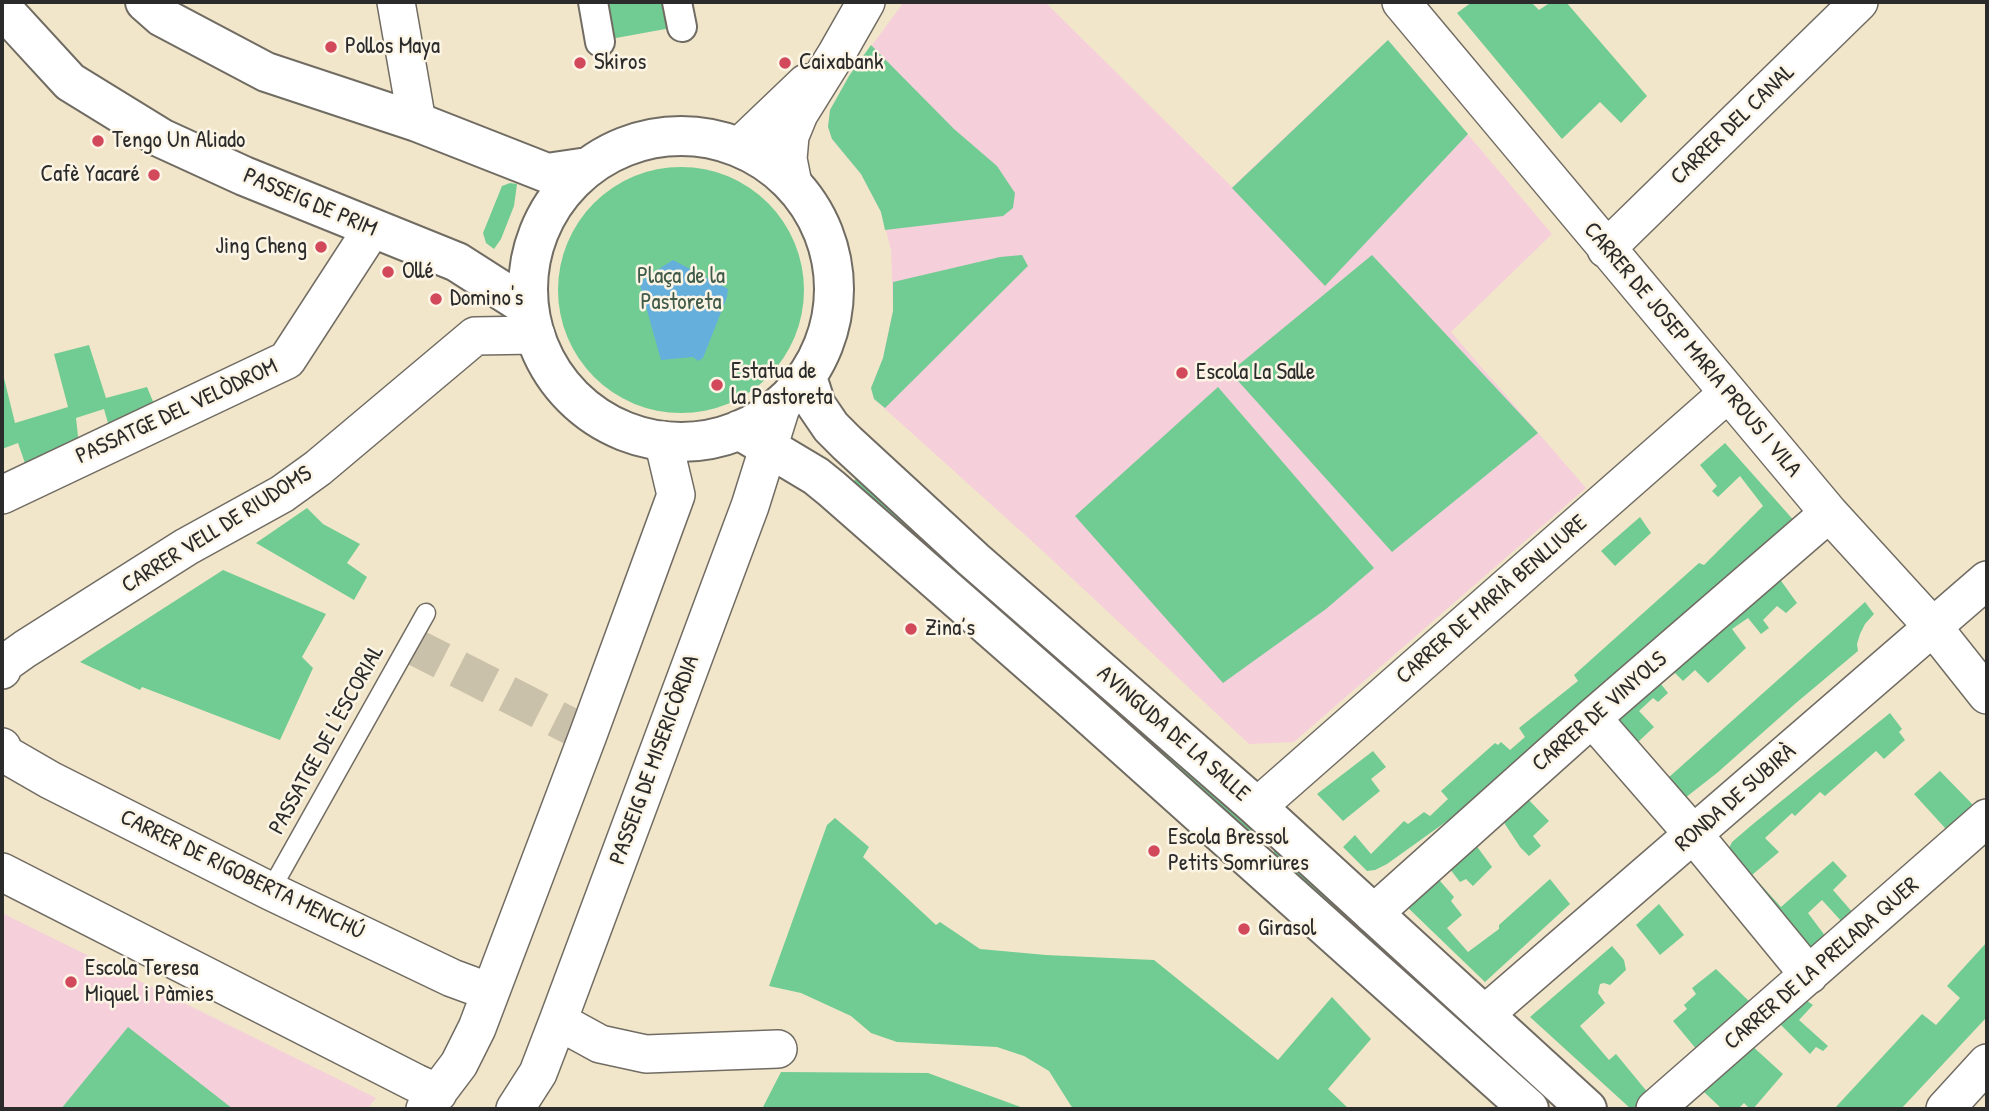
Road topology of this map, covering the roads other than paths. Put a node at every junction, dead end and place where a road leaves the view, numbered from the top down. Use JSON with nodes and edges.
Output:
{"nodes":[{"id":1,"x":145,"y":2,"type":"edge"},
{"id":2,"x":396,"y":2,"type":"edge"},
{"id":3,"x":593,"y":2,"type":"edge"},
{"id":4,"x":1401,"y":2,"type":"edge"},
{"id":5,"x":1859,"y":2,"type":"edge"},
{"id":6,"x":864,"y":3,"type":"edge"},
{"id":7,"x":2,"y":8,"type":"edge"},
{"id":8,"x":600,"y":42,"type":"dead end"},
{"id":9,"x":837,"y":53,"type":"junction"},
{"id":10,"x":417,"y":122,"type":"junction"},
{"id":11,"x":739,"y":147,"type":"junction"},
{"id":12,"x":588,"y":167,"type":"junction"},
{"id":13,"x":793,"y":184,"type":"junction"},
{"id":14,"x":372,"y":229,"type":"junction"},
{"id":15,"x":1606,"y":248,"type":"junction"},
{"id":16,"x":533,"y":322,"type":"junction"},
{"id":17,"x":794,"y":390,"type":"junction"},
{"id":18,"x":1728,"y":393,"type":"junction"},
{"id":19,"x":754,"y":438,"type":"junction"},
{"id":20,"x":663,"y":440,"type":"junction"},
{"id":21,"x":2,"y":495,"type":"edge"},
{"id":22,"x":1829,"y":513,"type":"junction"},
{"id":23,"x":1987,"y":580,"type":"edge"},
{"id":24,"x":426,"y":614,"type":"dead end"},
{"id":25,"x":1933,"y":627,"type":"junction"},
{"id":26,"x":2,"y":670,"type":"edge"},
{"id":27,"x":1987,"y":695,"type":"edge"},
{"id":28,"x":1592,"y":718,"type":"junction"},
{"id":29,"x":2,"y":747,"type":"edge"},
{"id":30,"x":1256,"y":807,"type":"junction"},
{"id":31,"x":1987,"y":818,"type":"edge"},
{"id":32,"x":1693,"y":835,"type":"junction"},
{"id":33,"x":2,"y":872,"type":"edge"},
{"id":34,"x":270,"y":891,"type":"junction"},
{"id":35,"x":1373,"y":914,"type":"junction"},
{"id":36,"x":1810,"y":975,"type":"junction"},
{"id":37,"x":490,"y":992,"type":"junction"},
{"id":38,"x":1484,"y":1015,"type":"junction"},
{"id":39,"x":558,"y":1021,"type":"junction"},
{"id":40,"x":778,"y":1049,"type":"dead end"},
{"id":41,"x":1987,"y":1063,"type":"edge"},
{"id":42,"x":431,"y":1101,"type":"edge"},
{"id":43,"x":515,"y":1109,"type":"edge"},
{"id":44,"x":1529,"y":1109,"type":"edge"},
{"id":45,"x":1587,"y":1109,"type":"edge"},
{"id":46,"x":1656,"y":1109,"type":"edge"},
{"id":47,"x":1945,"y":1109,"type":"edge"}],
"edges":[{"from":1,"to":10,"type":"street"},
{"from":2,"to":10,"type":"street"},
{"from":3,"to":8,"type":"street"},
{"from":4,"to":15,"type":"street","name":"CARRER DE JOSEP MARIA PROUS I VILA"},
{"from":5,"to":15,"type":"street","name":"CARRER DEL CANAL"},
{"from":6,"to":9,"type":"street"},
{"from":7,"to":14,"type":"street","name":"PASSEIG DE PRIM"},
{"from":9,"to":11,"type":"street"},
{"from":9,"to":13,"type":"street"},
{"from":10,"to":12,"type":"street"},
{"from":11,"to":12,"type":"street"},
{"from":11,"to":13,"type":"street"},
{"from":12,"to":16,"type":"street"},
{"from":13,"to":17,"type":"street"},
{"from":14,"to":16,"type":"street","name":"PASSEIG DE PRIM"},
{"from":14,"to":21,"type":"street","name":"PASSATGE DEL VELÒDROM"},
{"from":15,"to":18,"type":"street","name":"CARRER DE JOSEP MARIA PROUS I VILA"},
{"from":16,"to":20,"type":"street"},
{"from":16,"to":26,"type":"street","name":"CARRER VELL DE RIUDOMS"},
{"from":17,"to":19,"type":"street"},
{"from":17,"to":30,"type":"street","name":"AVINGUDA DE LA SALLE"},
{"from":18,"to":22,"type":"street","name":"CARRER DE JOSEP MARIA PROUS I VILA"},
{"from":18,"to":30,"type":"street","name":"CARRER DE MARIÀ BENLLIURE"},
{"from":19,"to":20,"type":"street"},
{"from":19,"to":39,"type":"street","name":"PASSEIG DE MISERICÒRDIA"},
{"from":19,"to":44,"type":"street","name":"AVINGUDA DE LA SALLE"},
{"from":20,"to":37,"type":"street"},
{"from":22,"to":25,"type":"street","name":"CARRER DE JOSEP MARIA PROUS I VILA"},
{"from":22,"to":28,"type":"street","name":"CARRER DE VINYOLS"},
{"from":23,"to":25,"type":"street","name":"RONDA DE SUBIRÀ"},
{"from":24,"to":34,"type":"lane","name":"PASSATGE DE L'ESCORIAL"},
{"from":25,"to":27,"type":"street","name":"CARRER DE JOSEP MARIA PROUS I VILA"},
{"from":25,"to":32,"type":"street","name":"RONDA DE SUBIRÀ"},
{"from":28,"to":32,"type":"street"},
{"from":28,"to":35,"type":"street","name":"CARRER DE VINYOLS"},
{"from":29,"to":34,"type":"street","name":"CARRER DE RIGOBERTA MENCHÚ"},
{"from":30,"to":35,"type":"street","name":"AVINGUDA DE LA SALLE"},
{"from":31,"to":36,"type":"street","name":"CARRER DE LA PRELADA QUER"},
{"from":32,"to":36,"type":"street"},
{"from":32,"to":38,"type":"street","name":"RONDA DE SUBIRÀ"},
{"from":33,"to":42,"type":"street"},
{"from":34,"to":37,"type":"street","name":"CARRER DE RIGOBERTA MENCHÚ"},
{"from":35,"to":38,"type":"street","name":"AVINGUDA DE LA SALLE"},
{"from":36,"to":46,"type":"street","name":"CARRER DE LA PRELADA QUER"},
{"from":37,"to":42,"type":"street"},
{"from":38,"to":45,"type":"street","name":"AVINGUDA DE LA SALLE"},
{"from":39,"to":40,"type":"street"},
{"from":39,"to":43,"type":"street","name":"PASSEIG DE MISERICÒRDIA"},
{"from":41,"to":47,"type":"street"}]}
